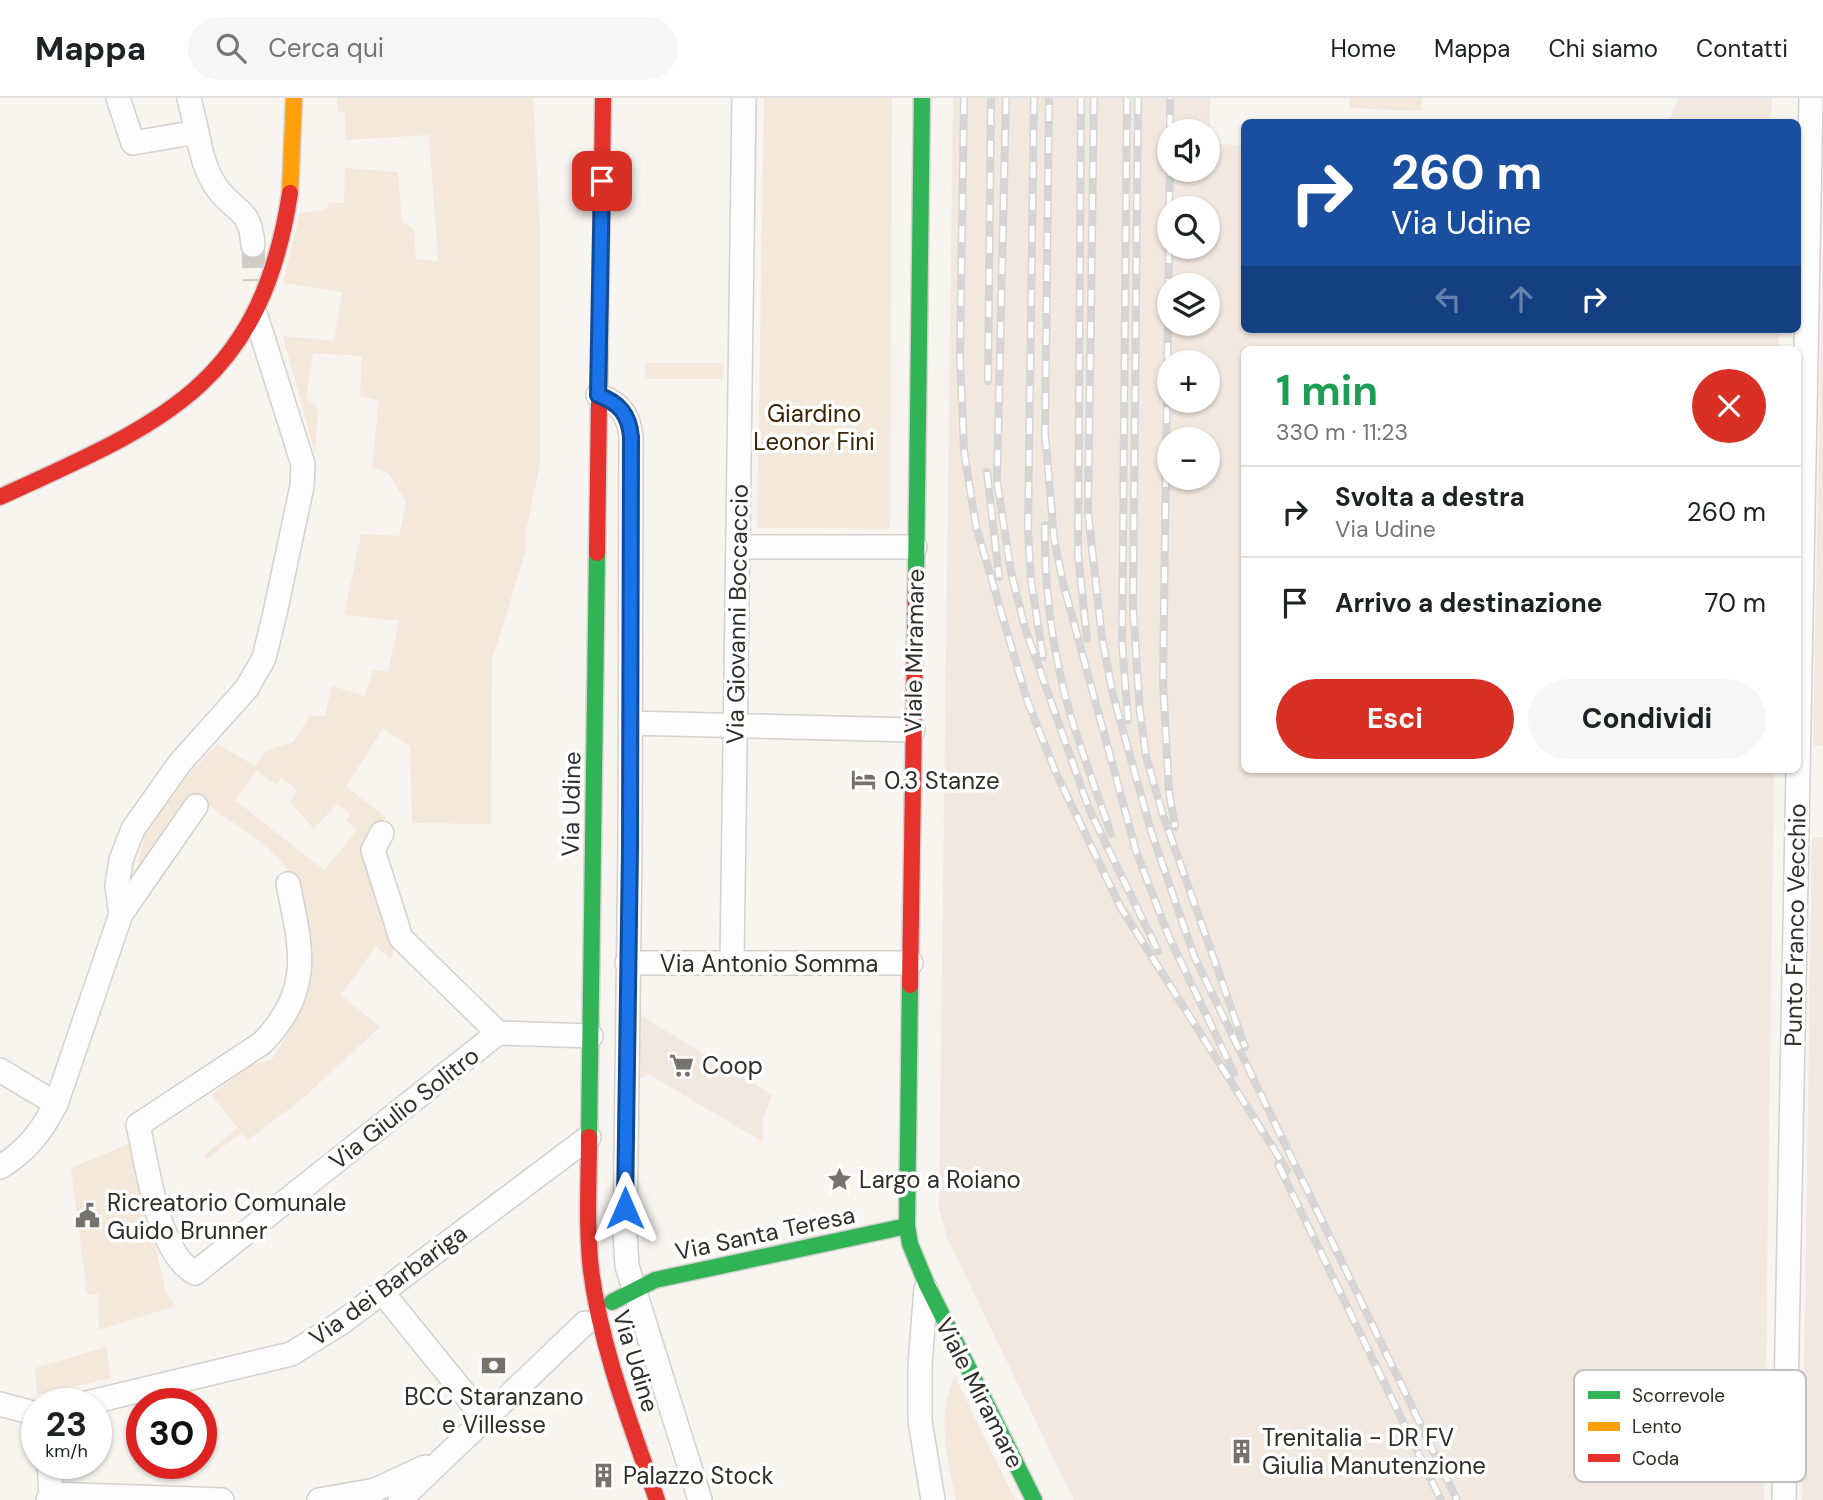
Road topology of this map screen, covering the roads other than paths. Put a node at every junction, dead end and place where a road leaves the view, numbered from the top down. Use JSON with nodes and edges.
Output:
{"nodes":[{"id":1,"x":118,"y":98,"type":"edge"},
{"id":2,"x":189,"y":98,"type":"edge"},
{"id":3,"x":294,"y":98,"type":"edge"},
{"id":4,"x":603,"y":98,"type":"edge"},
{"id":5,"x":744,"y":98,"type":"edge"},
{"id":6,"x":922,"y":98,"type":"edge"},
{"id":7,"x":1811,"y":98,"type":"edge"},
{"id":8,"x":197,"y":132,"type":"junction"},
{"id":9,"x":253,"y":245,"type":"tunnel mouth"},
{"id":10,"x":256,"y":316,"type":"junction"},
{"id":11,"x":598,"y":395,"type":"junction"},
{"id":12,"x":0,"y":497,"type":"edge"},
{"id":13,"x":738,"y":547,"type":"junction"},
{"id":14,"x":915,"y":547,"type":"junction"},
{"id":15,"x":1801,"y":617,"type":"edge"},
{"id":16,"x":630,"y":723,"type":"junction"},
{"id":17,"x":735,"y":726,"type":"junction"},
{"id":18,"x":913,"y":730,"type":"junction"},
{"id":19,"x":1798,"y":773,"type":"edge"},
{"id":20,"x":196,"y":806,"type":"dead end"},
{"id":21,"x":382,"y":834,"type":"dead end"},
{"id":22,"x":288,"y":884,"type":"dead end"},
{"id":23,"x":121,"y":914,"type":"junction"},
{"id":24,"x":627,"y":963,"type":"junction"},
{"id":25,"x":732,"y":963,"type":"junction"},
{"id":26,"x":911,"y":963,"type":"junction"},
{"id":27,"x":498,"y":1033,"type":"junction"},
{"id":28,"x":591,"y":1037,"type":"junction"},
{"id":29,"x":0,"y":1070,"type":"edge"},
{"id":30,"x":56,"y":1104,"type":"junction"},
{"id":31,"x":589,"y":1137,"type":"junction"},
{"id":32,"x":0,"y":1167,"type":"edge"},
{"id":33,"x":906,"y":1226,"type":"junction"},
{"id":34,"x":927,"y":1285,"type":"junction"},
{"id":35,"x":634,"y":1289,"type":"junction"},
{"id":36,"x":382,"y":1292,"type":"junction"},
{"id":37,"x":612,"y":1302,"type":"dead end"},
{"id":38,"x":585,"y":1323,"type":"dead end"},
{"id":39,"x":1787,"y":1370,"type":"edge"},
{"id":40,"x":112,"y":1397,"type":"edge"},
{"id":41,"x":0,"y":1404,"type":"edge"},
{"id":42,"x":21,"y":1410,"type":"edge"},
{"id":43,"x":485,"y":1419,"type":"junction"},
{"id":44,"x":446,"y":1456,"type":"junction"},
{"id":45,"x":50,"y":1479,"type":"edge"},
{"id":46,"x":1784,"y":1482,"type":"edge"},
{"id":47,"x":49,"y":1497,"type":"edge"},
{"id":48,"x":222,"y":1500,"type":"edge"},
{"id":49,"x":319,"y":1500,"type":"edge"},
{"id":50,"x":400,"y":1500,"type":"edge"},
{"id":51,"x":656,"y":1500,"type":"edge"},
{"id":52,"x":700,"y":1500,"type":"edge"},
{"id":53,"x":933,"y":1500,"type":"edge"},
{"id":54,"x":1034,"y":1500,"type":"edge"},
{"id":55,"x":1784,"y":1500,"type":"edge"}],
"edges":[{"from":1,"to":8,"type":"street"},
{"from":2,"to":8,"type":"street"},
{"from":3,"to":10,"type":"main road"},
{"from":4,"to":11,"type":"main road","name":"Via Udine"},
{"from":5,"to":13,"type":"street","name":"Via Giovanni Boccaccio"},
{"from":6,"to":14,"type":"main road","name":"Viale Miramare"},
{"from":7,"to":15,"type":"street","name":"Punto Franco Vecchio"},
{"from":8,"to":9,"type":"street"},
{"from":10,"to":12,"type":"main road"},
{"from":10,"to":23,"type":"street"},
{"from":11,"to":16,"type":"street"},
{"from":11,"to":28,"type":"main road","name":"Via Udine"},
{"from":13,"to":14,"type":"street"},
{"from":13,"to":17,"type":"street","name":"Via Giovanni Boccaccio"},
{"from":14,"to":18,"type":"main road","name":"Viale Miramare"},
{"from":16,"to":17,"type":"street"},
{"from":16,"to":24,"type":"street"},
{"from":17,"to":18,"type":"street"},
{"from":17,"to":25,"type":"street","name":"Via Giovanni Boccaccio"},
{"from":18,"to":26,"type":"main road","name":"Viale Miramare"},
{"from":19,"to":39,"type":"street","name":"Punto Franco Vecchio"},
{"from":20,"to":23,"type":"street"},
{"from":21,"to":27,"type":"street","name":"Via Giulio Solitro"},
{"from":22,"to":27,"type":"street","name":"Via Giulio Solitro"},
{"from":23,"to":30,"type":"street"},
{"from":24,"to":25,"type":"street","name":"Via Antonio Somma"},
{"from":24,"to":35,"type":"street"},
{"from":25,"to":26,"type":"street","name":"Via Antonio Somma"},
{"from":26,"to":33,"type":"main road","name":"Viale Miramare"},
{"from":27,"to":28,"type":"street","name":"Via Giulio Solitro"},
{"from":28,"to":31,"type":"main road","name":"Via Udine"},
{"from":29,"to":30,"type":"street"},
{"from":30,"to":32,"type":"street"},
{"from":31,"to":36,"type":"street","name":"Via dei Barbariga"},
{"from":31,"to":51,"type":"main road","name":"Via Udine"},
{"from":33,"to":34,"type":"main road","name":"Viale Miramare"},
{"from":33,"to":35,"type":"main road","name":"Via Santa Teresa"},
{"from":34,"to":53,"type":"street","name":"Viale Miramare"},
{"from":34,"to":54,"type":"main road","name":"Viale Miramare"},
{"from":35,"to":37,"type":"main road","name":"Via Santa Teresa"},
{"from":35,"to":52,"type":"street"},
{"from":36,"to":40,"type":"street","name":"Via dei Barbariga"},
{"from":36,"to":43,"type":"street"},
{"from":38,"to":43,"type":"street"},
{"from":41,"to":42,"type":"street"},
{"from":43,"to":44,"type":"street"},
{"from":44,"to":49,"type":"street"},
{"from":44,"to":50,"type":"street"},
{"from":45,"to":47,"type":"street"},
{"from":46,"to":55,"type":"street","name":"Punto Franco Vecchio"},
{"from":47,"to":48,"type":"street"}]}
